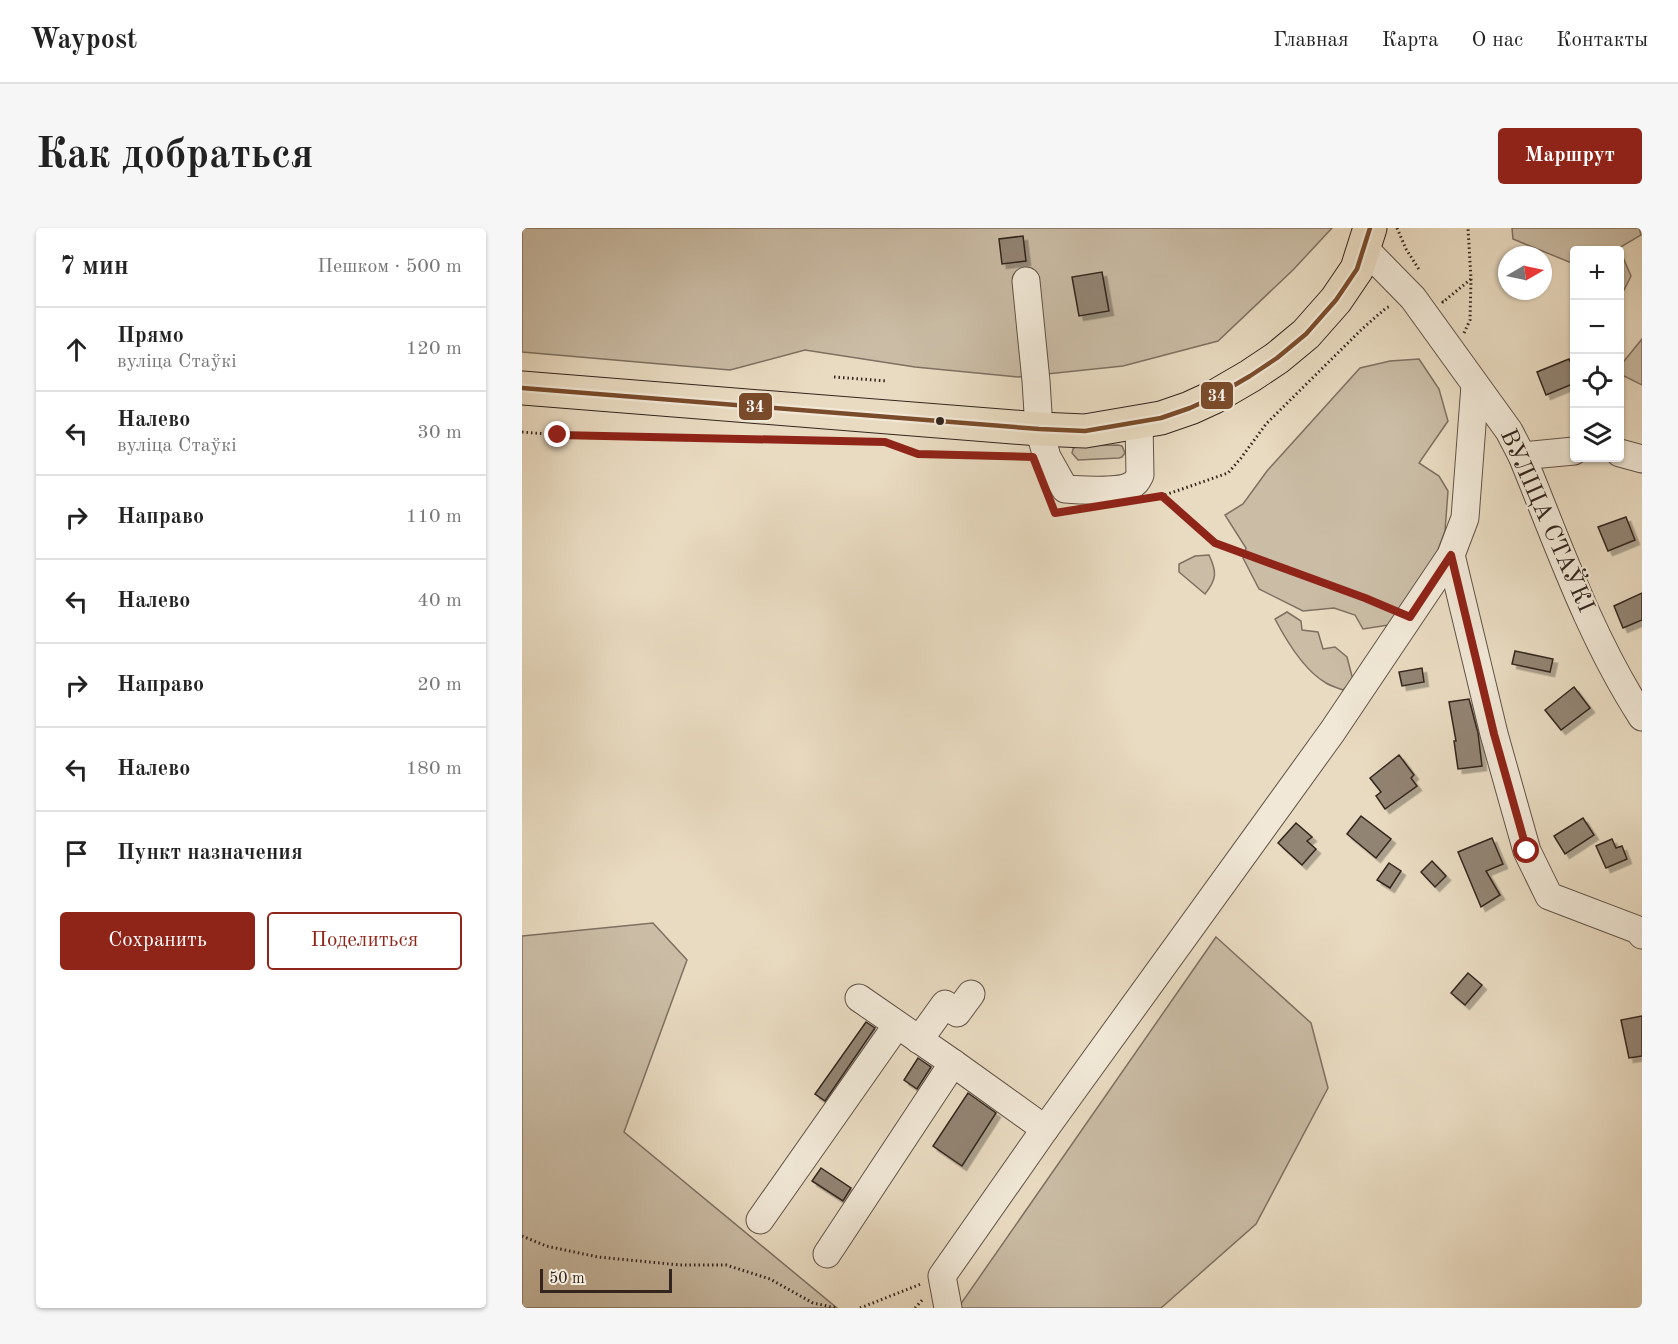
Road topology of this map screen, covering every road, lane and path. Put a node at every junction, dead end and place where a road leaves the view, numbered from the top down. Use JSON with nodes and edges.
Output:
{"nodes":[{"id":1,"x":1397,"y":228,"type":"edge"},
{"id":2,"x":1468,"y":228,"type":"edge"},
{"id":3,"x":1367,"y":238,"type":"edge"},
{"id":4,"x":1471,"y":279,"type":"junction"},
{"id":5,"x":1026,"y":281,"type":"dead end"},
{"id":6,"x":1426,"y":297,"type":"junction"},
{"id":7,"x":1454,"y":355,"type":"junction"},
{"id":8,"x":834,"y":377,"type":"dead end"},
{"id":9,"x":887,"y":381,"type":"dead end"},
{"id":10,"x":1475,"y":385,"type":"junction"},
{"id":11,"x":522,"y":388,"type":"edge"},
{"id":12,"x":1139,"y":422,"type":"junction"},
{"id":13,"x":1039,"y":429,"type":"junction"},
{"id":14,"x":522,"y":432,"type":"edge"},
{"id":15,"x":873,"y":442,"type":"dead end"},
{"id":16,"x":885,"y":442,"type":"dead end"},
{"id":17,"x":1570,"y":451,"type":"edge"},
{"id":18,"x":1624,"y":454,"type":"edge"},
{"id":19,"x":1522,"y":456,"type":"junction"},
{"id":20,"x":1642,"y":459,"type":"edge"},
{"id":21,"x":1052,"y":468,"type":"junction"},
{"id":22,"x":1162,"y":496,"type":"junction"},
{"id":23,"x":1151,"y":498,"type":"dead end"},
{"id":24,"x":1051,"y":502,"type":"dead end"},
{"id":25,"x":1066,"y":511,"type":"dead end"},
{"id":26,"x":1451,"y":555,"type":"junction"},
{"id":27,"x":1410,"y":617,"type":"junction"},
{"id":28,"x":1642,"y":717,"type":"edge"},
{"id":29,"x":1642,"y":934,"type":"edge"},
{"id":30,"x":971,"y":994,"type":"dead end"},
{"id":31,"x":859,"y":998,"type":"dead end"},
{"id":32,"x":897,"y":1025,"type":"junction"},
{"id":33,"x":920,"y":1040,"type":"junction"},
{"id":34,"x":953,"y":1062,"type":"junction"},
{"id":35,"x":1045,"y":1129,"type":"junction"},
{"id":36,"x":760,"y":1220,"type":"dead end"},
{"id":37,"x":522,"y":1236,"type":"edge"},
{"id":38,"x":827,"y":1254,"type":"dead end"},
{"id":39,"x":942,"y":1276,"type":"junction"},
{"id":40,"x":837,"y":1308,"type":"edge"},
{"id":41,"x":860,"y":1308,"type":"edge"},
{"id":42,"x":948,"y":1308,"type":"edge"}],
"edges":[{"from":1,"to":6,"type":"path"},
{"from":2,"to":4,"type":"path"},
{"from":3,"to":6,"type":"street"},
{"from":3,"to":12,"type":"main road"},
{"from":4,"to":6,"type":"path"},
{"from":4,"to":7,"type":"path"},
{"from":5,"to":13,"type":"street"},
{"from":6,"to":7,"type":"street"},
{"from":6,"to":22,"type":"path"},
{"from":7,"to":10,"type":"street"},
{"from":8,"to":9,"type":"path"},
{"from":10,"to":19,"type":"street","name":"ВУЛІЦА СТАЎКІ"},
{"from":10,"to":26,"type":"street","name":"ВУЛІЦА СТАЎКІ"},
{"from":11,"to":13,"type":"main road"},
{"from":12,"to":13,"type":"main road"},
{"from":12,"to":21,"type":"street"},
{"from":13,"to":21,"type":"street"},
{"from":14,"to":15,"type":"path"},
{"from":16,"to":21,"type":"path"},
{"from":17,"to":19,"type":"street"},
{"from":18,"to":20,"type":"street"},
{"from":19,"to":28,"type":"street","name":"ВУЛІЦА СТАЎКІ"},
{"from":22,"to":23,"type":"path"},
{"from":22,"to":27,"type":"path"},
{"from":24,"to":25,"type":"path"},
{"from":26,"to":27,"type":"street","name":"ВУЛІЦА СТАЎКІ"},
{"from":26,"to":29,"type":"street"},
{"from":27,"to":35,"type":"street","name":"ВУЛІЦА СТАЎКІ"},
{"from":30,"to":33,"type":"street"},
{"from":31,"to":32,"type":"street"},
{"from":32,"to":33,"type":"street"},
{"from":32,"to":36,"type":"street"},
{"from":33,"to":34,"type":"street"},
{"from":34,"to":35,"type":"street"},
{"from":34,"to":38,"type":"street"},
{"from":35,"to":39,"type":"street","name":"ВУЛІЦА СТАЎКІ"},
{"from":37,"to":40,"type":"path"},
{"from":39,"to":41,"type":"path"},
{"from":39,"to":42,"type":"street"}]}
